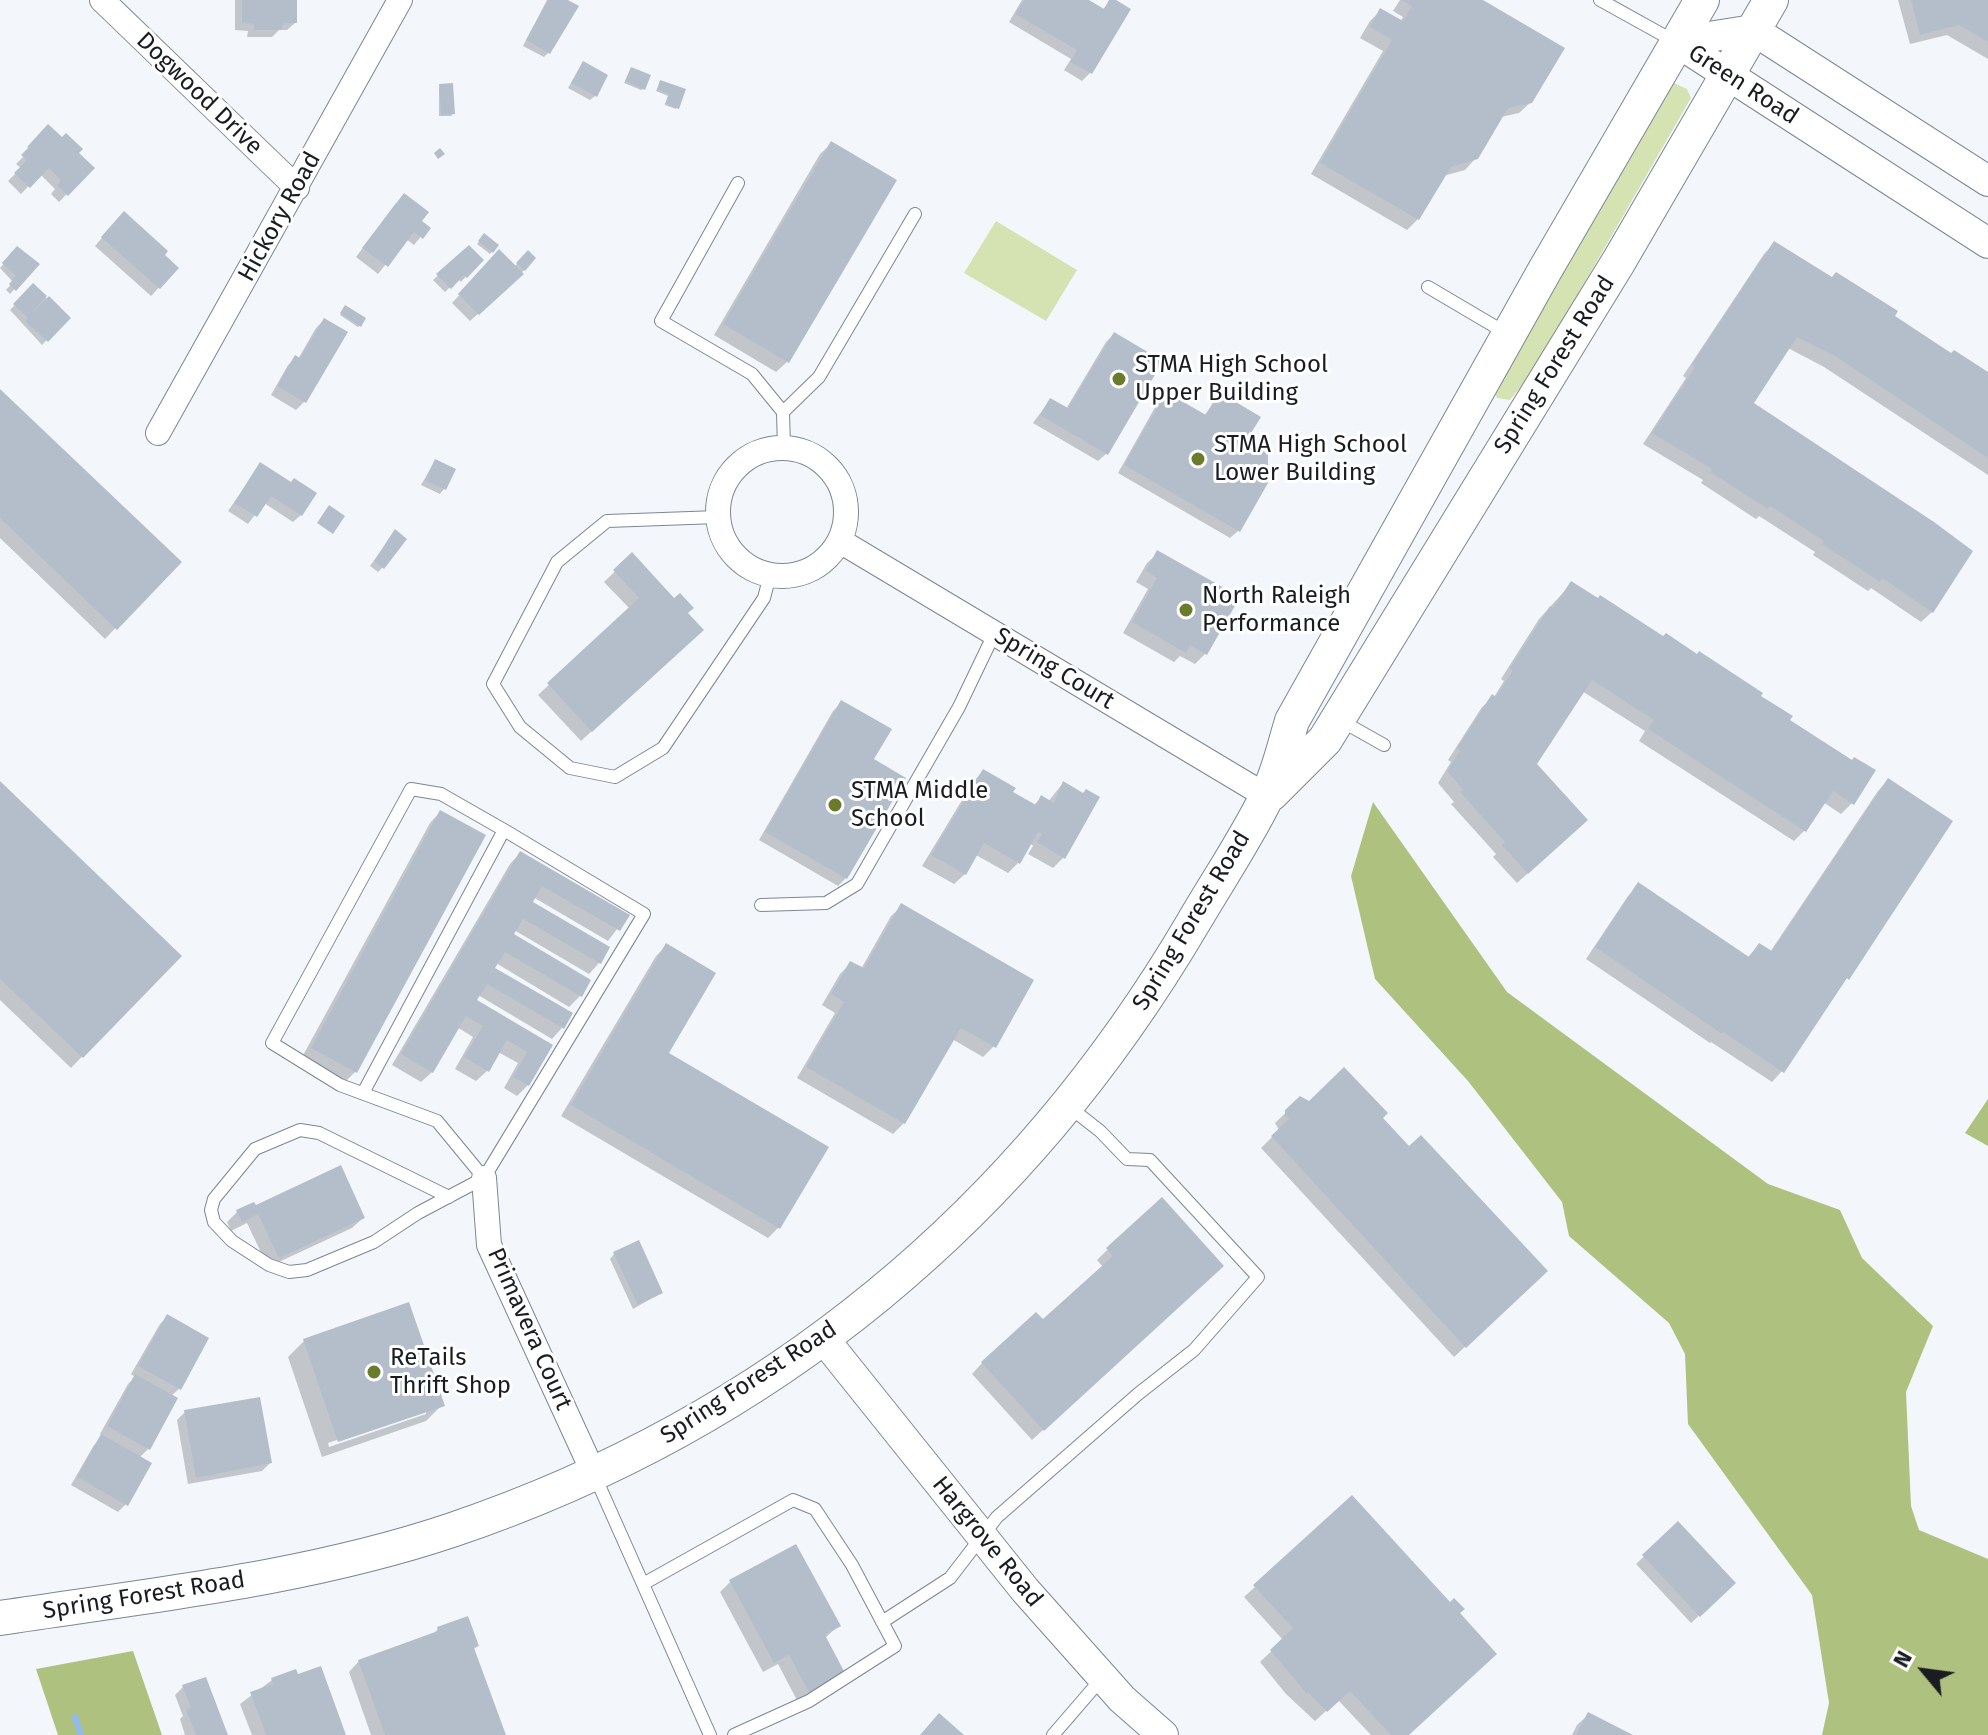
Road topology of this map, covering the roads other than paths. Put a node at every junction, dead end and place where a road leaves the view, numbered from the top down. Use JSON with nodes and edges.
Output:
{"nodes":[{"id":1,"x":102,"y":0,"type":"edge"},
{"id":2,"x":400,"y":0,"type":"edge"},
{"id":3,"x":1600,"y":0,"type":"edge"},
{"id":4,"x":1702,"y":0,"type":"edge"},
{"id":5,"x":1771,"y":0,"type":"edge"},
{"id":6,"x":1753,"y":30,"type":"junction"},
{"id":7,"x":1677,"y":42,"type":"junction"},
{"id":8,"x":1729,"y":75,"type":"junction"},
{"id":9,"x":1988,"y":181,"type":"edge"},
{"id":10,"x":738,"y":183,"type":"dead end"},
{"id":11,"x":297,"y":188,"type":"junction"},
{"id":12,"x":915,"y":214,"type":"dead end"},
{"id":13,"x":1988,"y":243,"type":"edge"},
{"id":14,"x":1428,"y":287,"type":"dead end"},
{"id":15,"x":1509,"y":334,"type":"junction"},
{"id":16,"x":783,"y":412,"type":"junction"},
{"id":17,"x":158,"y":433,"type":"dead end"},
{"id":18,"x":784,"y":448,"type":"junction"},
{"id":19,"x":718,"y":517,"type":"junction"},
{"id":20,"x":840,"y":541,"type":"junction"},
{"id":21,"x":767,"y":587,"type":"junction"},
{"id":22,"x":994,"y":634,"type":"junction"},
{"id":23,"x":1337,"y":719,"type":"junction"},
{"id":24,"x":1384,"y":745,"type":"dead end"},
{"id":25,"x":1268,"y":797,"type":"junction"},
{"id":26,"x":504,"y":830,"type":"junction"},
{"id":27,"x":761,"y":905,"type":"dead end"},
{"id":28,"x":363,"y":1093,"type":"junction"},
{"id":29,"x":1068,"y":1106,"type":"junction"},
{"id":30,"x":484,"y":1178,"type":"junction"},
{"id":31,"x":449,"y":1197,"type":"junction"},
{"id":32,"x":823,"y":1338,"type":"junction"},
{"id":33,"x":594,"y":1474,"type":"junction"},
{"id":34,"x":981,"y":1535,"type":"junction"},
{"id":35,"x":643,"y":1584,"type":"junction"},
{"id":36,"x":0,"y":1618,"type":"edge"},
{"id":37,"x":882,"y":1622,"type":"junction"},
{"id":38,"x":1103,"y":1677,"type":"junction"},
{"id":39,"x":710,"y":1735,"type":"edge"},
{"id":40,"x":734,"y":1735,"type":"edge"},
{"id":41,"x":1053,"y":1735,"type":"edge"},
{"id":42,"x":1163,"y":1735,"type":"edge"}],
"edges":[{"from":1,"to":11,"type":"street","name":"Dogwood Drive"},
{"from":2,"to":11,"type":"street","name":"Hickory Road"},
{"from":3,"to":7,"type":"lane"},
{"from":4,"to":7,"type":"main road","name":"Spring Forest Road"},
{"from":5,"to":6,"type":"main road","name":"Spring Forest Road"},
{"from":6,"to":7,"type":"street","name":"Green Road"},
{"from":6,"to":8,"type":"main road","name":"Spring Forest Road"},
{"from":6,"to":9,"type":"street"},
{"from":7,"to":8,"type":"street","name":"Green Road"},
{"from":7,"to":15,"type":"main road","name":"Spring Forest Road"},
{"from":8,"to":13,"type":"street","name":"Green Road"},
{"from":8,"to":23,"type":"main road","name":"Spring Forest Road"},
{"from":10,"to":16,"type":"lane"},
{"from":11,"to":17,"type":"street","name":"Hickory Road"},
{"from":12,"to":16,"type":"lane"},
{"from":14,"to":15,"type":"lane"},
{"from":15,"to":25,"type":"main road","name":"Spring Forest Road"},
{"from":16,"to":18,"type":"lane"},
{"from":18,"to":19,"type":"street"},
{"from":18,"to":20,"type":"street"},
{"from":19,"to":21,"type":"street"},
{"from":19,"to":21,"type":"lane"},
{"from":20,"to":21,"type":"street"},
{"from":20,"to":22,"type":"street","name":"Spring Court"},
{"from":22,"to":25,"type":"street","name":"Spring Court"},
{"from":22,"to":27,"type":"lane"},
{"from":23,"to":24,"type":"lane"},
{"from":23,"to":25,"type":"main road","name":"Spring Forest Road"},
{"from":25,"to":29,"type":"main road","name":"Spring Forest Road"},
{"from":26,"to":28,"type":"lane"},
{"from":26,"to":28,"type":"lane"},
{"from":26,"to":30,"type":"lane"},
{"from":28,"to":30,"type":"lane"},
{"from":29,"to":32,"type":"main road","name":"Spring Forest Road"},
{"from":29,"to":34,"type":"lane"},
{"from":30,"to":31,"type":"lane"},
{"from":30,"to":33,"type":"street","name":"Primavera Court"},
{"from":31,"to":31,"type":"lane"},
{"from":32,"to":33,"type":"main road","name":"Spring Forest Road"},
{"from":32,"to":34,"type":"street","name":"Hargrove Road"},
{"from":33,"to":35,"type":"lane"},
{"from":33,"to":36,"type":"main road","name":"Spring Forest Road"},
{"from":34,"to":37,"type":"lane"},
{"from":34,"to":38,"type":"street","name":"Hargrove Road"},
{"from":35,"to":37,"type":"lane"},
{"from":35,"to":39,"type":"lane"},
{"from":37,"to":40,"type":"lane"},
{"from":38,"to":41,"type":"lane"},
{"from":38,"to":42,"type":"street","name":"Hargrove Road"}]}
